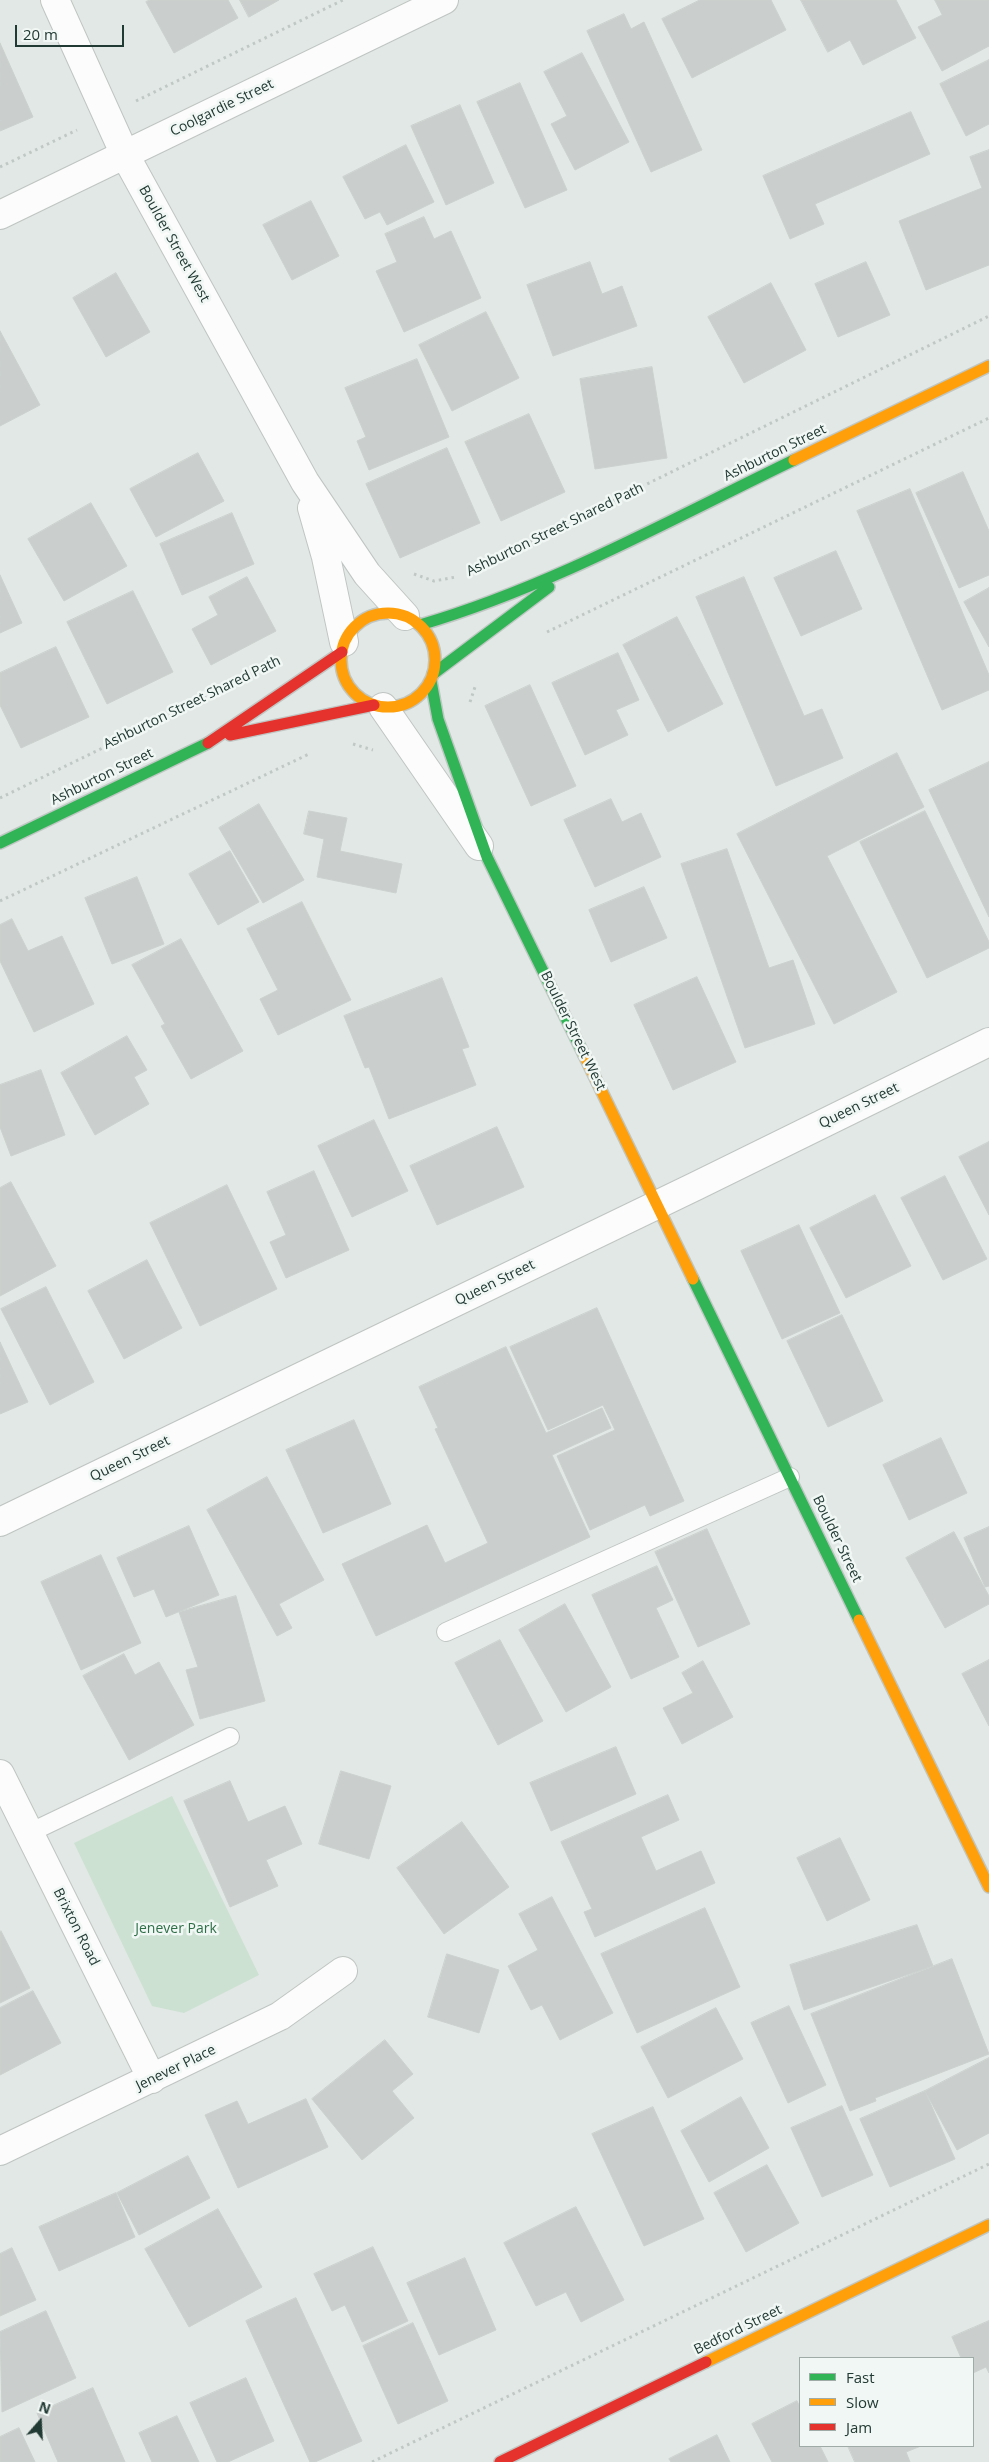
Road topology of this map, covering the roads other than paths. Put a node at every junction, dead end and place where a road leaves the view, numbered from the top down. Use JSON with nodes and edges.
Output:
{"nodes":[{"id":1,"x":55,"y":0,"type":"edge"},
{"id":2,"x":444,"y":0,"type":"edge"},
{"id":3,"x":125,"y":155,"type":"junction"},
{"id":4,"x":0,"y":216,"type":"edge"},
{"id":5,"x":989,"y":366,"type":"edge"},
{"id":6,"x":305,"y":482,"type":"junction"},
{"id":7,"x":574,"y":567,"type":"junction"},
{"id":8,"x":413,"y":621,"type":"junction"},
{"id":9,"x":343,"y":647,"type":"junction"},
{"id":10,"x":432,"y":677,"type":"junction"},
{"id":11,"x":379,"y":706,"type":"junction"},
{"id":12,"x":217,"y":738,"type":"junction"},
{"id":13,"x":0,"y":843,"type":"edge"},
{"id":14,"x":487,"y":857,"type":"junction"},
{"id":15,"x":989,"y":1042,"type":"edge"},
{"id":16,"x":658,"y":1205,"type":"junction"},
{"id":17,"x":790,"y":1477,"type":"junction"},
{"id":18,"x":0,"y":1522,"type":"edge"},
{"id":19,"x":446,"y":1632,"type":"dead end"},
{"id":20,"x":230,"y":1737,"type":"dead end"},
{"id":21,"x":0,"y":1774,"type":"edge"},
{"id":22,"x":30,"y":1833,"type":"junction"},
{"id":23,"x":989,"y":1887,"type":"edge"},
{"id":24,"x":343,"y":1970,"type":"dead end"},
{"id":25,"x":152,"y":2080,"type":"junction"},
{"id":26,"x":0,"y":2151,"type":"edge"},
{"id":27,"x":989,"y":2225,"type":"edge"},
{"id":28,"x":500,"y":2462,"type":"edge"}],
"edges":[{"from":1,"to":3,"type":"street","name":"Boulder Street West"},
{"from":2,"to":3,"type":"street","name":"Coolgardie Street"},
{"from":3,"to":4,"type":"street","name":"Coolgardie Street"},
{"from":3,"to":6,"type":"street","name":"Boulder Street West"},
{"from":5,"to":7,"type":"street","name":"Ashburton Street"},
{"from":6,"to":8,"type":"street","name":"Boulder Street West"},
{"from":6,"to":9,"type":"street","name":"Boulder Street West"},
{"from":7,"to":8,"type":"street","name":"Ashburton Street"},
{"from":7,"to":10,"type":"street","name":"Ashburton Street"},
{"from":8,"to":9,"type":"street"},
{"from":8,"to":10,"type":"street"},
{"from":9,"to":11,"type":"street"},
{"from":9,"to":12,"type":"street","name":"Ashburton Street"},
{"from":10,"to":11,"type":"street"},
{"from":10,"to":14,"type":"street","name":"Boulder Street West"},
{"from":11,"to":12,"type":"street","name":"Ashburton Street"},
{"from":11,"to":14,"type":"street","name":"Boulder Street West"},
{"from":12,"to":13,"type":"street","name":"Ashburton Street"},
{"from":14,"to":16,"type":"street","name":"Boulder Street West"},
{"from":15,"to":16,"type":"street","name":"Queen Street"},
{"from":16,"to":17,"type":"street","name":"Boulder Street"},
{"from":16,"to":18,"type":"street","name":"Queen Street"},
{"from":17,"to":19,"type":"lane"},
{"from":17,"to":23,"type":"street","name":"Boulder Street"},
{"from":20,"to":22,"type":"lane"},
{"from":21,"to":22,"type":"street","name":"Brixton Road"},
{"from":22,"to":25,"type":"street","name":"Brixton Road"},
{"from":24,"to":25,"type":"street","name":"Jenever Place"},
{"from":25,"to":26,"type":"street","name":"Jenever Place"},
{"from":27,"to":28,"type":"street","name":"Bedford Street"}]}
